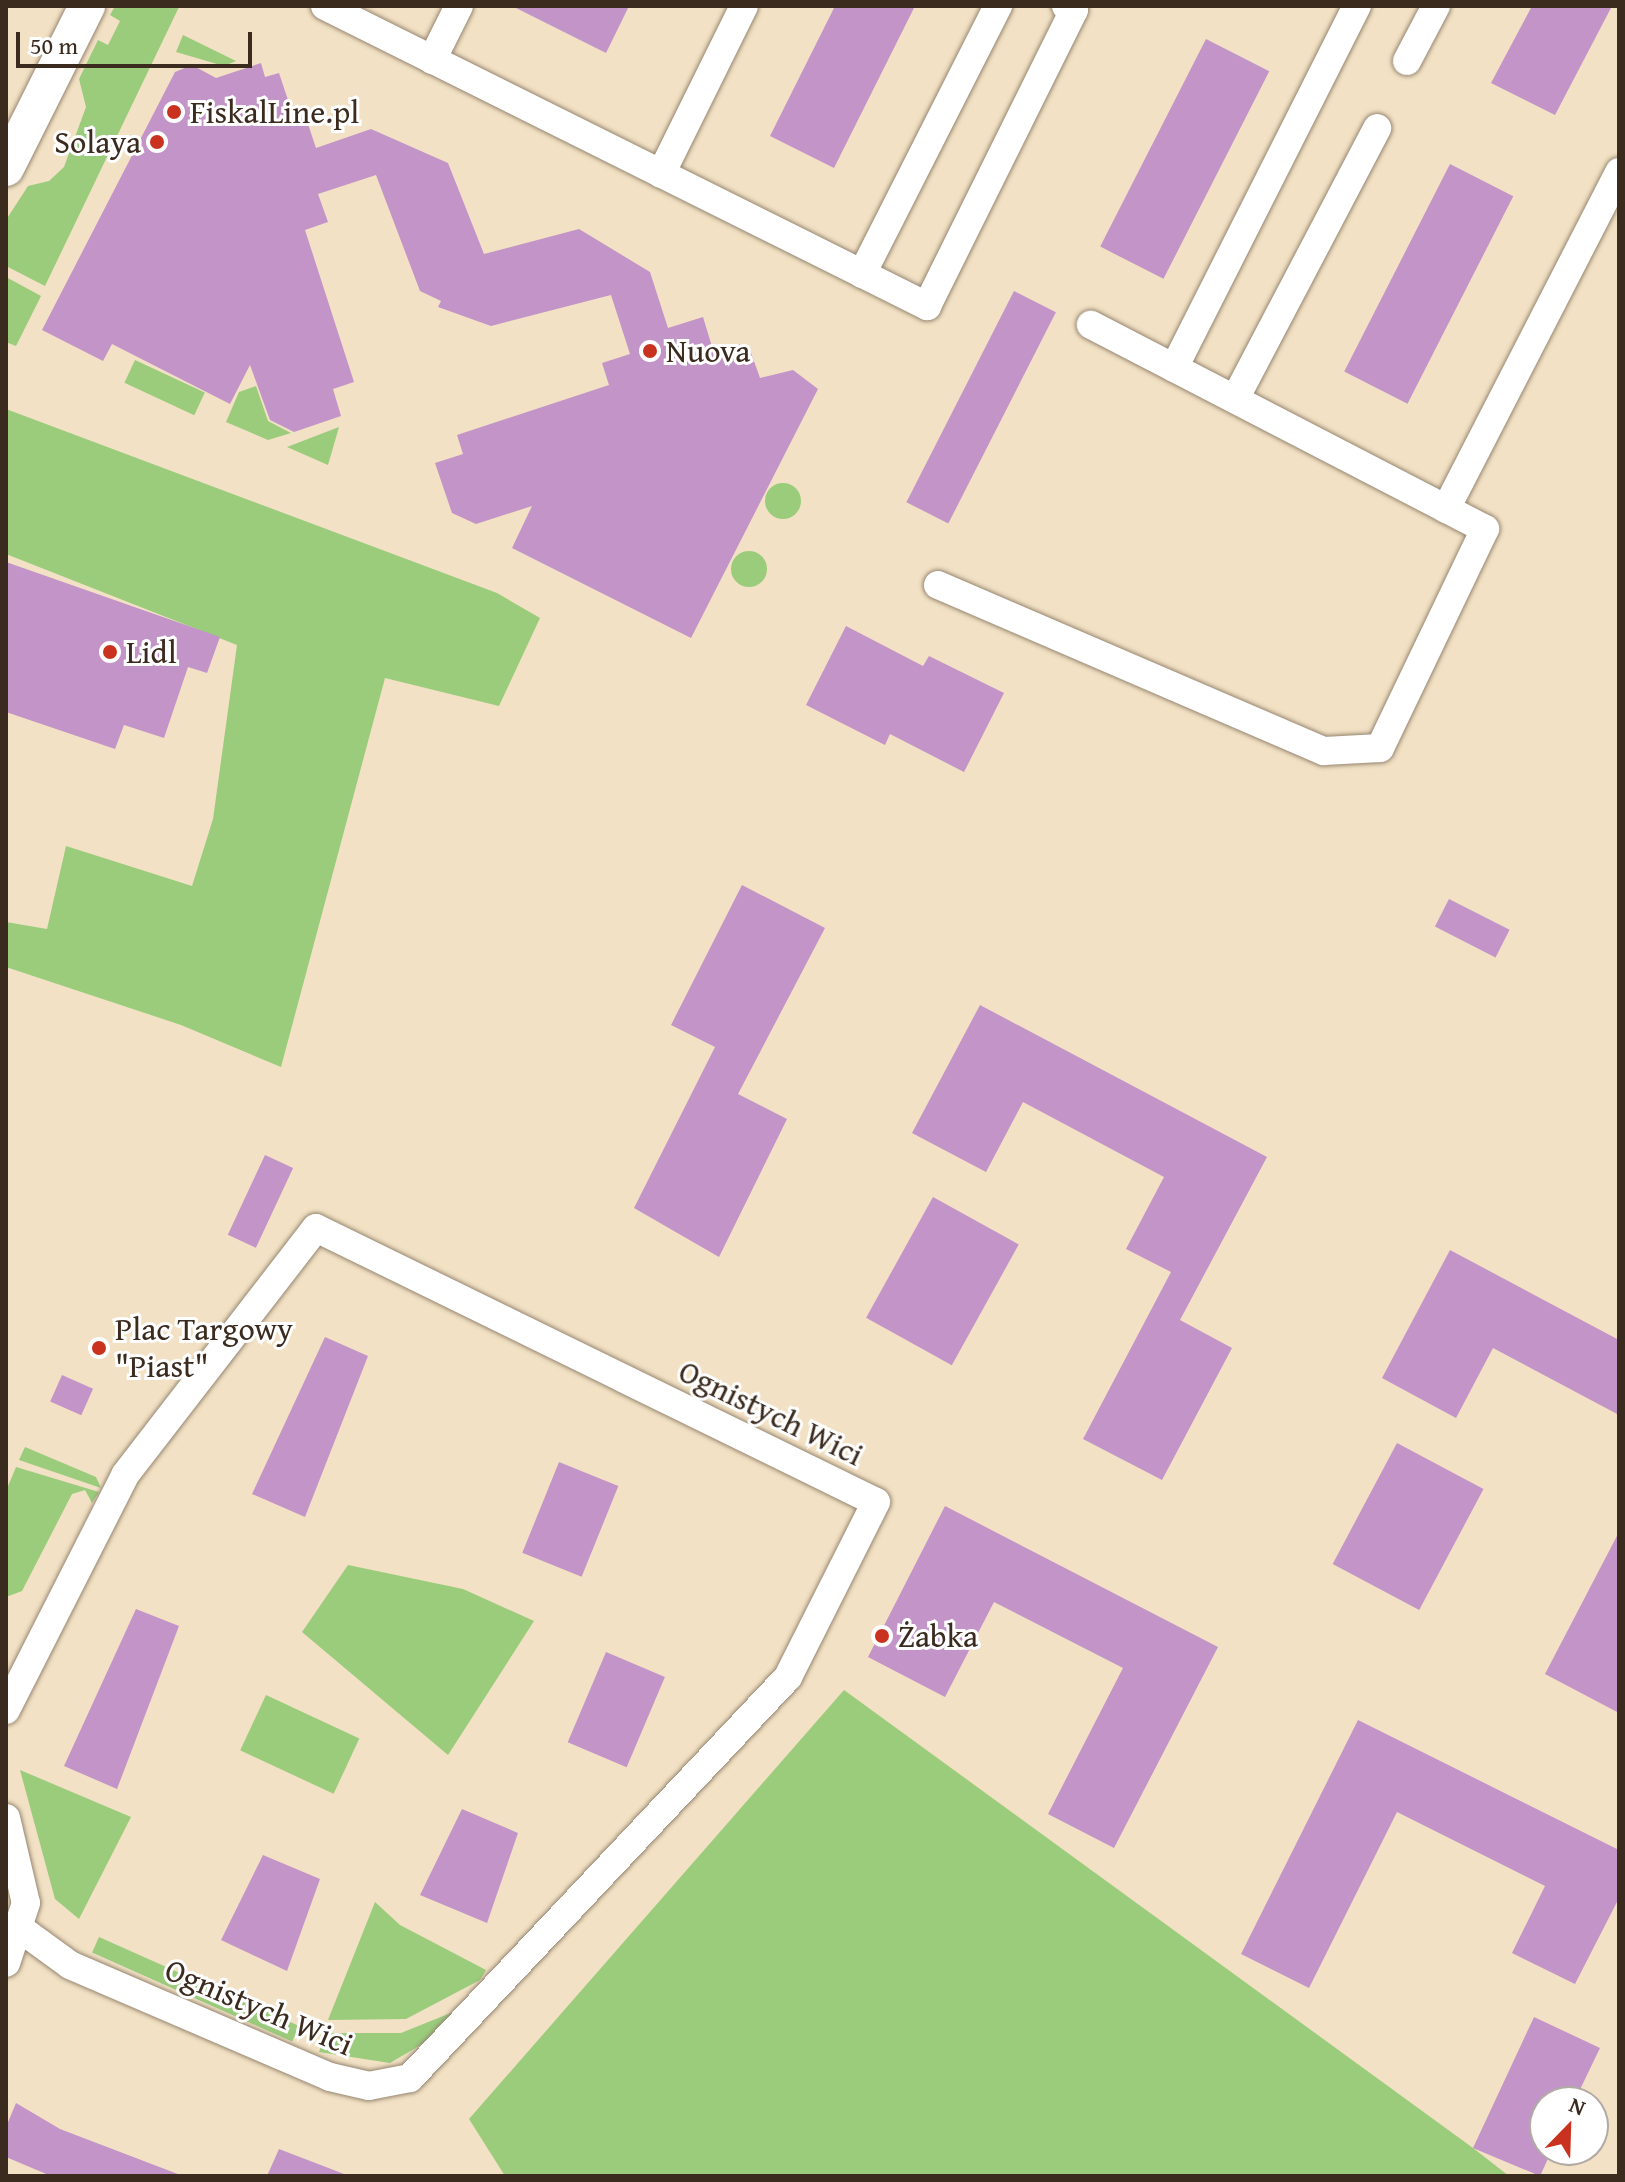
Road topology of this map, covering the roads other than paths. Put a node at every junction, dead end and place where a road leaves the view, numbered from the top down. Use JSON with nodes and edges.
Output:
{"nodes":[{"id":1,"x":87,"y":6,"type":"edge"},
{"id":2,"x":325,"y":6,"type":"edge"},
{"id":3,"x":459,"y":6,"type":"edge"},
{"id":4,"x":744,"y":6,"type":"edge"},
{"id":5,"x":998,"y":6,"type":"edge"},
{"id":6,"x":1066,"y":6,"type":"edge"},
{"id":7,"x":1357,"y":6,"type":"edge"},
{"id":8,"x":1436,"y":6,"type":"edge"},
{"id":9,"x":432,"y":60,"type":"junction"},
{"id":10,"x":1407,"y":61,"type":"dead end"},
{"id":11,"x":1377,"y":128,"type":"dead end"},
{"id":12,"x":6,"y":168,"type":"edge"},
{"id":13,"x":1619,"y":172,"type":"edge"},
{"id":14,"x":661,"y":174,"type":"junction"},
{"id":15,"x":862,"y":274,"type":"junction"},
{"id":16,"x":1091,"y":325,"type":"dead end"},
{"id":17,"x":1174,"y":368,"type":"junction"},
{"id":18,"x":1235,"y":399,"type":"junction"},
{"id":19,"x":1446,"y":509,"type":"junction"},
{"id":20,"x":938,"y":585,"type":"dead end"},
{"id":21,"x":6,"y":1710,"type":"edge"},
{"id":22,"x":6,"y":1818,"type":"edge"},
{"id":23,"x":24,"y":1920,"type":"junction"},
{"id":24,"x":6,"y":1963,"type":"edge"}],
"edges":[{"from":1,"to":12,"type":"street"},
{"from":2,"to":9,"type":"street"},
{"from":3,"to":9,"type":"street"},
{"from":4,"to":14,"type":"street"},
{"from":5,"to":15,"type":"street"},
{"from":6,"to":15,"type":"street"},
{"from":7,"to":17,"type":"street"},
{"from":8,"to":10,"type":"street"},
{"from":9,"to":14,"type":"street"},
{"from":11,"to":18,"type":"street"},
{"from":13,"to":19,"type":"street"},
{"from":14,"to":15,"type":"street"},
{"from":16,"to":17,"type":"street"},
{"from":17,"to":18,"type":"street"},
{"from":18,"to":19,"type":"street"},
{"from":19,"to":20,"type":"street"},
{"from":21,"to":23,"type":"street","name":"Ognistych Wici"},
{"from":22,"to":23,"type":"street"},
{"from":23,"to":24,"type":"street"}]}
